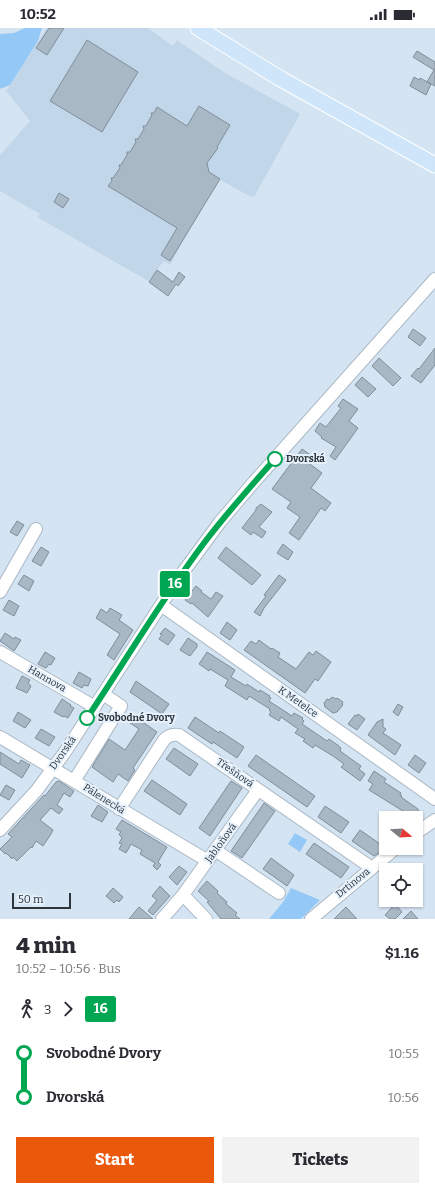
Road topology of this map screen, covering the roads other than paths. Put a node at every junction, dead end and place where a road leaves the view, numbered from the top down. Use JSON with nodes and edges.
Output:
{"nodes":[{"id":1,"x":198,"y":28,"type":"edge"},
{"id":2,"x":403,"y":146,"type":"junction"},
{"id":3,"x":435,"y":159,"type":"edge"},
{"id":4,"x":435,"y":165,"type":"edge"},
{"id":5,"x":435,"y":279,"type":"edge"},
{"id":6,"x":36,"y":529,"type":"dead end"},
{"id":7,"x":0,"y":592,"type":"edge"},
{"id":8,"x":161,"y":605,"type":"junction"},
{"id":9,"x":0,"y":652,"type":"edge"},
{"id":10,"x":103,"y":694,"type":"junction"},
{"id":11,"x":95,"y":707,"type":"junction"},
{"id":12,"x":0,"y":738,"type":"edge"},
{"id":13,"x":52,"y":769,"type":"junction"},
{"id":14,"x":74,"y":781,"type":"junction"},
{"id":15,"x":258,"y":790,"type":"junction"},
{"id":16,"x":435,"y":798,"type":"edge"},
{"id":17,"x":119,"y":809,"type":"junction"},
{"id":18,"x":435,"y":820,"type":"edge"},
{"id":19,"x":423,"y":828,"type":"edge"},
{"id":20,"x":0,"y":830,"type":"edge"},
{"id":21,"x":215,"y":850,"type":"junction"},
{"id":22,"x":388,"y":855,"type":"edge"},
{"id":23,"x":208,"y":861,"type":"junction"},
{"id":24,"x":372,"y":868,"type":"junction"},
{"id":25,"x":279,"y":892,"type":"dead end"},
{"id":26,"x":183,"y":895,"type":"junction"},
{"id":27,"x":162,"y":919,"type":"edge"},
{"id":28,"x":206,"y":919,"type":"edge"},
{"id":29,"x":311,"y":919,"type":"edge"}],
"edges":[{"from":1,"to":2,"type":"main road"},
{"from":2,"to":3,"type":"main road"},
{"from":2,"to":4,"type":"main road"},
{"from":5,"to":8,"type":"street","name":"Dvorská"},
{"from":6,"to":7,"type":"street"},
{"from":8,"to":10,"type":"street","name":"Dvorská"},
{"from":8,"to":16,"type":"street","name":"K Metelce"},
{"from":9,"to":11,"type":"street","name":"Hannova"},
{"from":10,"to":11,"type":"street","name":"Dvorská"},
{"from":10,"to":14,"type":"street"},
{"from":11,"to":13,"type":"street","name":"Dvorská"},
{"from":12,"to":13,"type":"street","name":"Pálenecká"},
{"from":13,"to":14,"type":"street","name":"Pálenecká"},
{"from":13,"to":20,"type":"street","name":"Dvorská"},
{"from":14,"to":17,"type":"street","name":"Pálenecká"},
{"from":15,"to":17,"type":"street","name":"Třešňová"},
{"from":15,"to":21,"type":"street","name":"Jabloňová"},
{"from":15,"to":24,"type":"street","name":"Třešňová"},
{"from":17,"to":23,"type":"street","name":"Pálenecká"},
{"from":18,"to":19,"type":"street"},
{"from":21,"to":23,"type":"street","name":"Jabloňová"},
{"from":21,"to":25,"type":"street"},
{"from":22,"to":24,"type":"street","name":"Drtinova"},
{"from":23,"to":26,"type":"street","name":"Jabloňová"},
{"from":24,"to":29,"type":"street","name":"Drtinova"},
{"from":26,"to":27,"type":"street","name":"Jabloňová"},
{"from":26,"to":28,"type":"street"}]}
